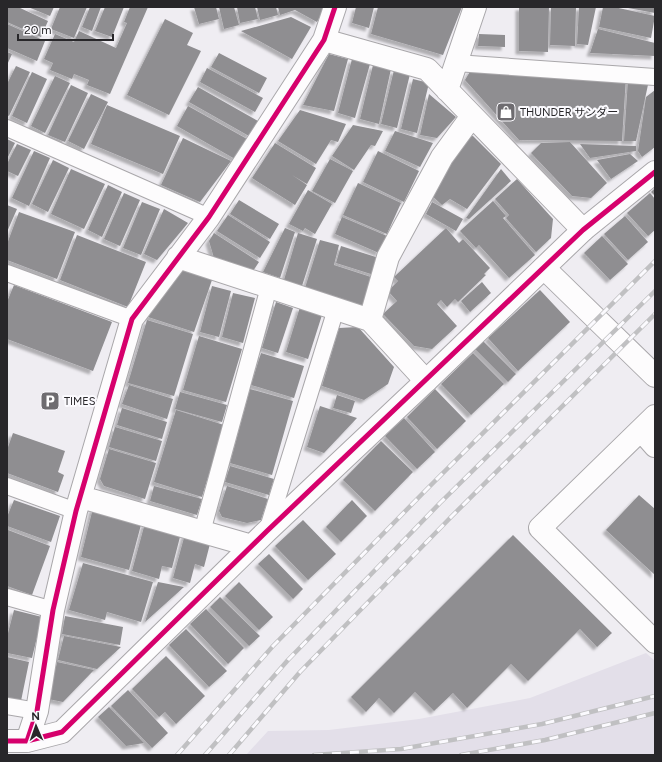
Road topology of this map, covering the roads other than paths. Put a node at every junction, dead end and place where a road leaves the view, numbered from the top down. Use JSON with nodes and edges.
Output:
{"nodes":[{"id":1,"x":335,"y":7,"type":"edge"},
{"id":2,"x":475,"y":7,"type":"edge"},
{"id":3,"x":324,"y":40,"type":"junction"},
{"id":4,"x":456,"y":63,"type":"junction"},
{"id":5,"x":655,"y":77,"type":"edge"},
{"id":6,"x":447,"y":90,"type":"junction"},
{"id":7,"x":472,"y":116,"type":"junction"},
{"id":8,"x":7,"y":128,"type":"edge"},
{"id":9,"x":655,"y":172,"type":"edge"},
{"id":10,"x":209,"y":217,"type":"junction"},
{"id":11,"x":583,"y":230,"type":"junction"},
{"id":12,"x":178,"y":257,"type":"junction"},
{"id":13,"x":544,"y":268,"type":"junction"},
{"id":14,"x":7,"y":273,"type":"edge"},
{"id":15,"x":269,"y":287,"type":"junction"},
{"id":16,"x":336,"y":309,"type":"junction"},
{"id":17,"x":132,"y":319,"type":"junction"},
{"id":18,"x":370,"y":320,"type":"junction"},
{"id":19,"x":655,"y":376,"type":"edge"},
{"id":20,"x":426,"y":381,"type":"junction"},
{"id":21,"x":650,"y":431,"type":"edge"},
{"id":22,"x":7,"y":486,"type":"edge"},
{"id":23,"x":79,"y":504,"type":"junction"},
{"id":24,"x":202,"y":532,"type":"junction"},
{"id":25,"x":260,"y":538,"type":"junction"},
{"id":26,"x":7,"y":596,"type":"edge"},
{"id":27,"x":53,"y":610,"type":"junction"},
{"id":28,"x":655,"y":642,"type":"edge"},
{"id":29,"x":7,"y":706,"type":"edge"},
{"id":30,"x":37,"y":711,"type":"junction"},
{"id":31,"x":17,"y":741,"type":"edge"}],
"edges":[{"from":1,"to":3,"type":"street"},
{"from":2,"to":4,"type":"street"},
{"from":3,"to":6,"type":"street"},
{"from":3,"to":10,"type":"street"},
{"from":4,"to":5,"type":"lane"},
{"from":4,"to":6,"type":"street"},
{"from":6,"to":7,"type":"street"},
{"from":7,"to":11,"type":"street"},
{"from":7,"to":18,"type":"street"},
{"from":8,"to":10,"type":"lane"},
{"from":9,"to":11,"type":"street"},
{"from":10,"to":12,"type":"street"},
{"from":11,"to":13,"type":"street"},
{"from":12,"to":15,"type":"street"},
{"from":12,"to":17,"type":"street"},
{"from":13,"to":19,"type":"street"},
{"from":13,"to":20,"type":"street"},
{"from":14,"to":17,"type":"lane"},
{"from":15,"to":16,"type":"street"},
{"from":15,"to":24,"type":"lane"},
{"from":16,"to":18,"type":"street"},
{"from":16,"to":25,"type":"lane"},
{"from":17,"to":23,"type":"street"},
{"from":18,"to":20,"type":"street"},
{"from":20,"to":25,"type":"street"},
{"from":21,"to":28,"type":"street"},
{"from":22,"to":23,"type":"lane"},
{"from":23,"to":24,"type":"street"},
{"from":23,"to":27,"type":"street"},
{"from":24,"to":25,"type":"street"},
{"from":25,"to":31,"type":"street"},
{"from":26,"to":27,"type":"lane"},
{"from":27,"to":30,"type":"street"},
{"from":29,"to":30,"type":"lane"},
{"from":30,"to":31,"type":"street"}]}
